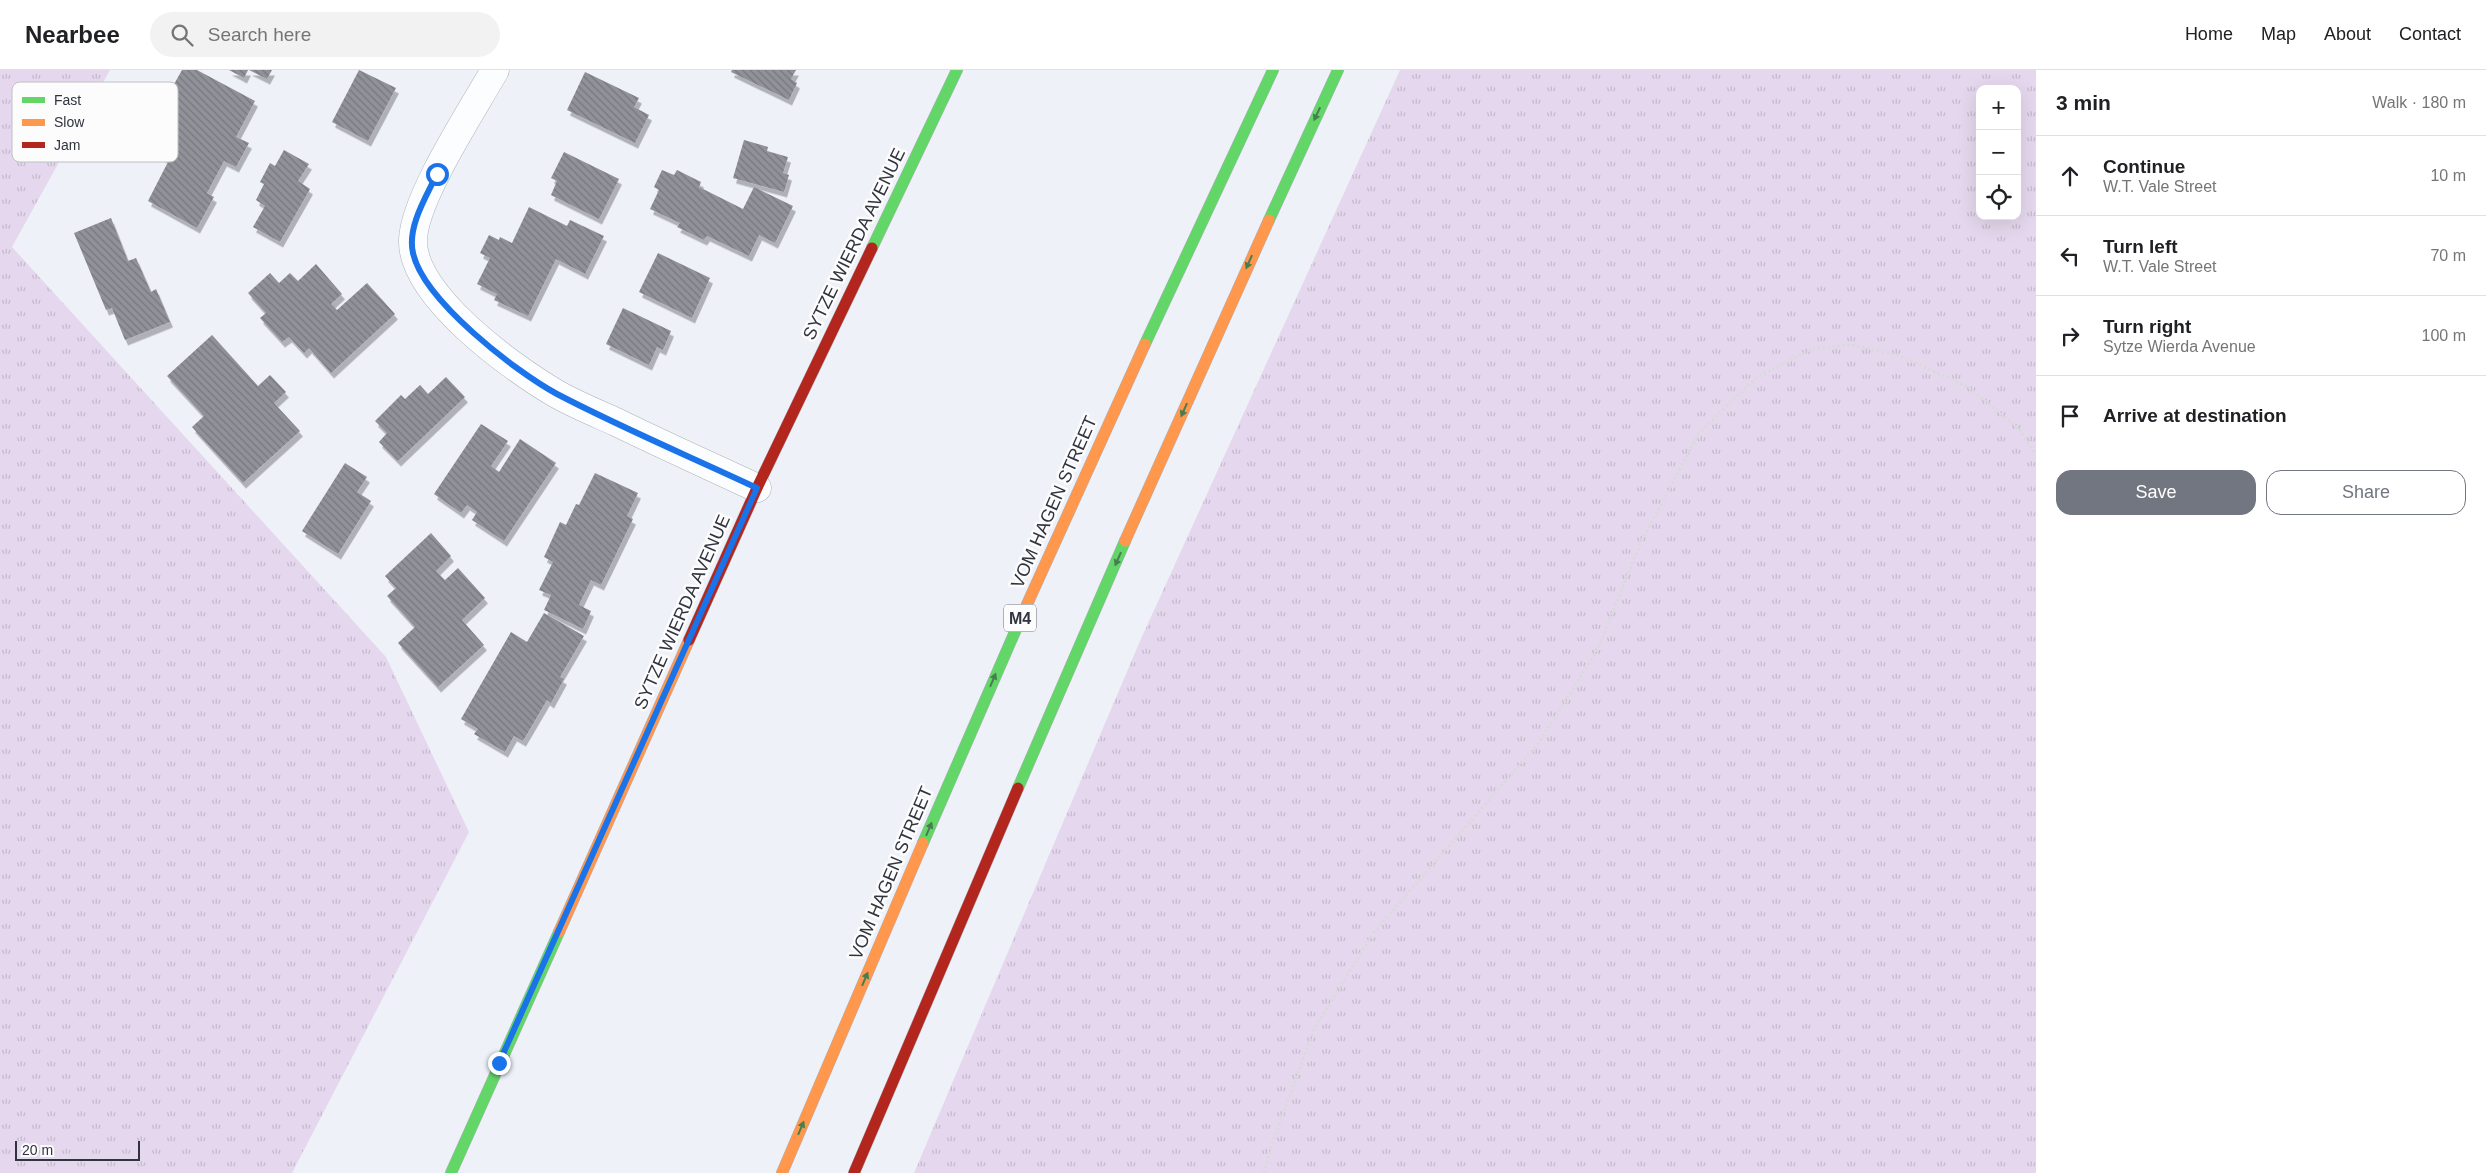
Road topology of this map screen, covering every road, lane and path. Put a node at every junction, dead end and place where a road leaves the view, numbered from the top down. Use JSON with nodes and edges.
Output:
{"nodes":[{"id":1,"x":495,"y":70,"type":"edge"},
{"id":2,"x":957,"y":70,"type":"edge"},
{"id":3,"x":1273,"y":70,"type":"edge"},
{"id":4,"x":1338,"y":70,"type":"edge"},
{"id":5,"x":2036,"y":455,"type":"edge"},
{"id":6,"x":757,"y":488,"type":"junction"},
{"id":7,"x":451,"y":1173,"type":"edge"},
{"id":8,"x":782,"y":1173,"type":"edge"},
{"id":9,"x":854,"y":1173,"type":"edge"},
{"id":10,"x":1264,"y":1173,"type":"edge"}],
"edges":[{"from":1,"to":6,"type":"street"},
{"from":2,"to":6,"type":"main road","name":"SYTZE WIERDA AVENUE"},
{"from":8,"to":3,"type":"main road","name":"VOM HAGEN STREET","number":"M4","one_way":true},
{"from":4,"to":9,"type":"main road","one_way":true},
{"from":5,"to":10,"type":"path"},
{"from":6,"to":7,"type":"main road","name":"SYTZE WIERDA AVENUE"}]}
